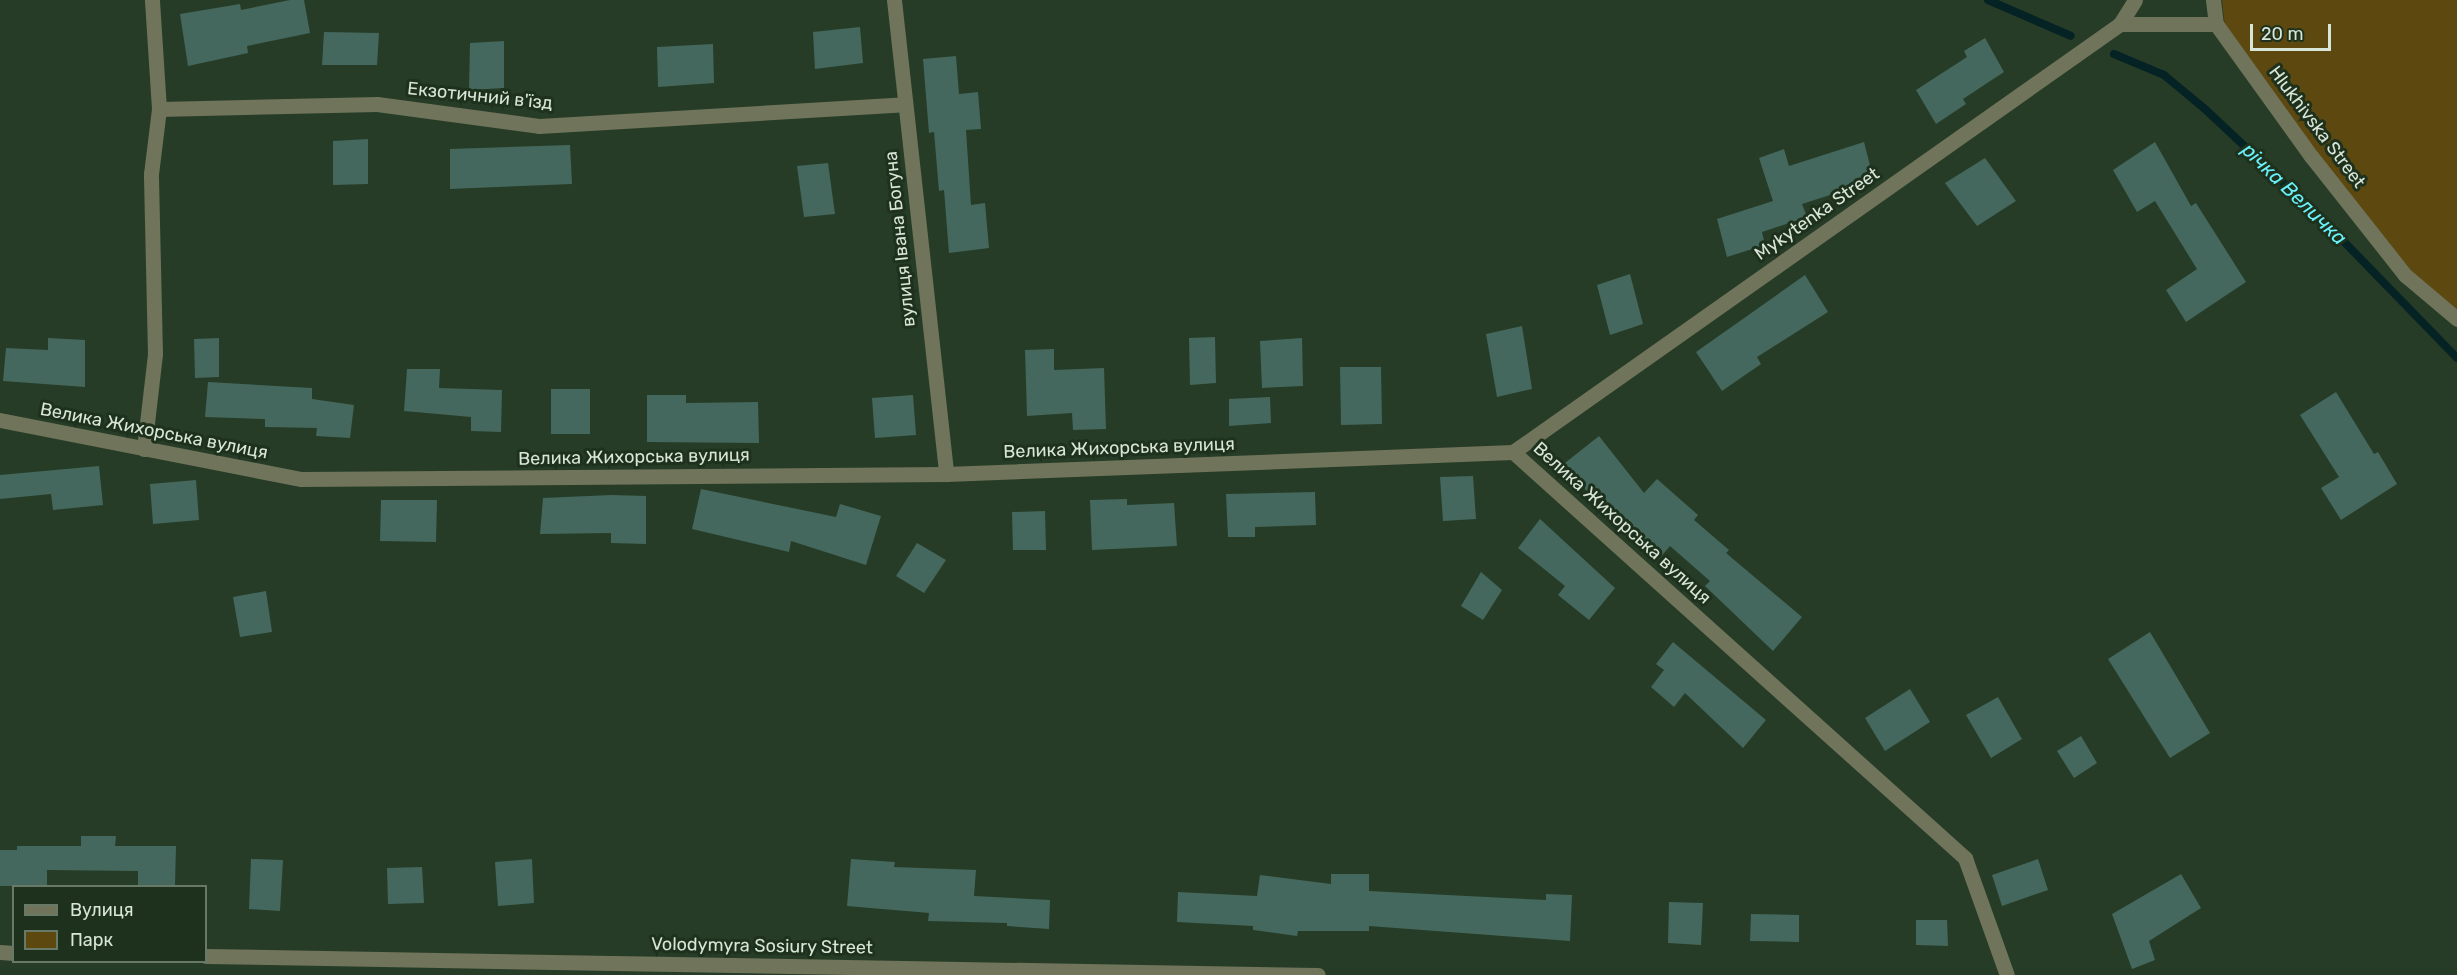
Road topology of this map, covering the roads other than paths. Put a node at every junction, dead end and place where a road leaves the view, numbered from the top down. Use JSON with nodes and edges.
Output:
{"nodes":[{"id":1,"x":152,"y":0,"type":"edge"},
{"id":2,"x":894,"y":0,"type":"edge"},
{"id":3,"x":2135,"y":0,"type":"edge"},
{"id":4,"x":2213,"y":0,"type":"edge"},
{"id":5,"x":2120,"y":24,"type":"junction"},
{"id":6,"x":2216,"y":24,"type":"junction"},
{"id":7,"x":904,"y":104,"type":"junction"},
{"id":8,"x":159,"y":109,"type":"junction"},
{"id":9,"x":2457,"y":318,"type":"edge"},
{"id":10,"x":0,"y":420,"type":"edge"},
{"id":11,"x":144,"y":448,"type":"junction"},
{"id":12,"x":1513,"y":452,"type":"junction"},
{"id":13,"x":946,"y":474,"type":"junction"},
{"id":14,"x":207,"y":956,"type":"edge"},
{"id":15,"x":701,"y":970,"type":"edge"},
{"id":16,"x":997,"y":972,"type":"edge"},
{"id":17,"x":1318,"y":975,"type":"edge"},
{"id":18,"x":2007,"y":975,"type":"edge"}],
"edges":[{"from":1,"to":8,"type":"street"},
{"from":2,"to":7,"type":"street","name":"вулиця Івана Богуна"},
{"from":3,"to":5,"type":"street","name":"Mykytenka Street"},
{"from":4,"to":6,"type":"street"},
{"from":5,"to":6,"type":"street"},
{"from":5,"to":12,"type":"street","name":"Mykytenka Street"},
{"from":6,"to":9,"type":"street","name":"Hlukhivska Street"},
{"from":7,"to":8,"type":"street","name":"Екзотичний в'їзд"},
{"from":7,"to":13,"type":"street","name":"вулиця Івана Богуна"},
{"from":8,"to":11,"type":"street"},
{"from":10,"to":11,"type":"street","name":"Велика Жихорська вулиця"},
{"from":11,"to":13,"type":"street","name":"Велика Жихорська вулиця"},
{"from":12,"to":13,"type":"street","name":"Велика Жихорська вулиця"},
{"from":12,"to":18,"type":"street","name":"Велика Жихорська вулиця"},
{"from":14,"to":15,"type":"street","name":"Volodymyra Sosiury Street"},
{"from":15,"to":16,"type":"street","name":"Volodymyra Sosiury Street"},
{"from":16,"to":17,"type":"street","name":"Volodymyra Sosiury Street"}]}
